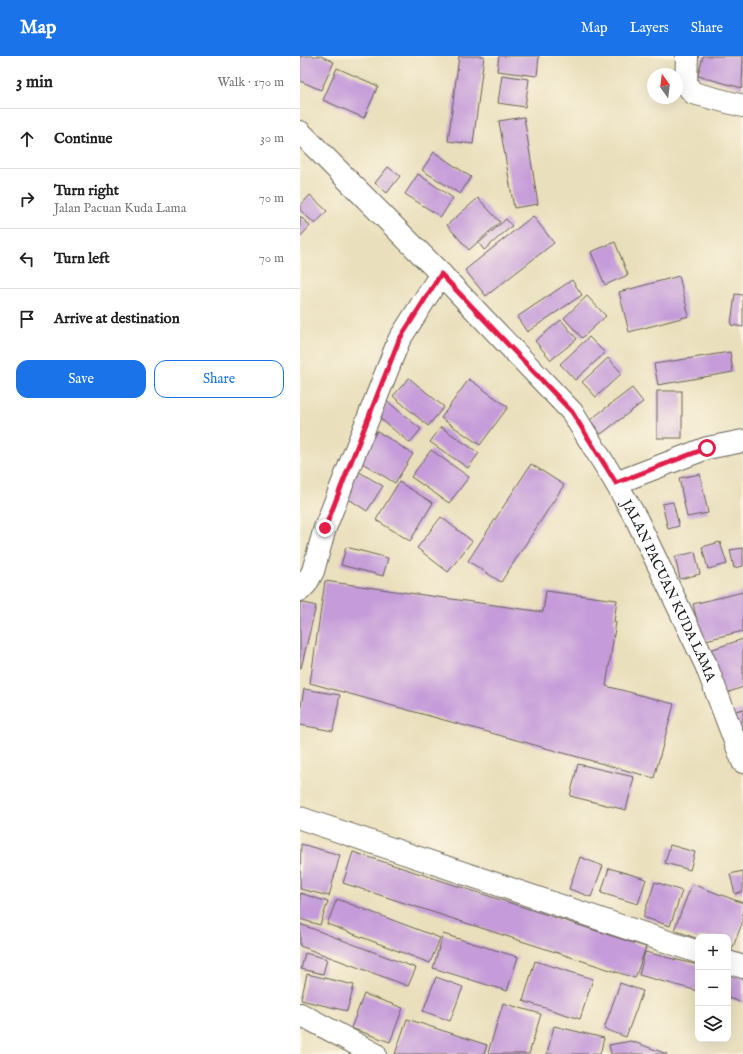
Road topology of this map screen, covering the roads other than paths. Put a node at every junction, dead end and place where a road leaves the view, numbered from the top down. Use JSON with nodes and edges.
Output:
{"nodes":[{"id":1,"x":687,"y":56,"type":"edge"},
{"id":2,"x":743,"y":106,"type":"edge"},
{"id":3,"x":300,"y":132,"type":"edge"},
{"id":4,"x":441,"y":274,"type":"junction"},
{"id":5,"x":743,"y":441,"type":"edge"},
{"id":6,"x":616,"y":483,"type":"junction"},
{"id":7,"x":300,"y":590,"type":"edge"},
{"id":8,"x":743,"y":762,"type":"edge"},
{"id":9,"x":300,"y":818,"type":"edge"},
{"id":10,"x":695,"y":951,"type":"edge"},
{"id":11,"x":731,"y":963,"type":"edge"},
{"id":12,"x":743,"y":967,"type":"edge"},
{"id":13,"x":300,"y":1014,"type":"edge"},
{"id":14,"x":375,"y":1054,"type":"edge"}],
"edges":[{"from":1,"to":2,"type":"street"},
{"from":3,"to":4,"type":"street","name":"JALAN PACUAN KUDA LAMA"},
{"from":4,"to":6,"type":"street","name":"JALAN PACUAN KUDA LAMA"},
{"from":4,"to":7,"type":"street"},
{"from":5,"to":6,"type":"street"},
{"from":6,"to":8,"type":"street","name":"JALAN PACUAN KUDA LAMA"},
{"from":9,"to":10,"type":"street"},
{"from":11,"to":12,"type":"street"},
{"from":13,"to":14,"type":"street"}]}
